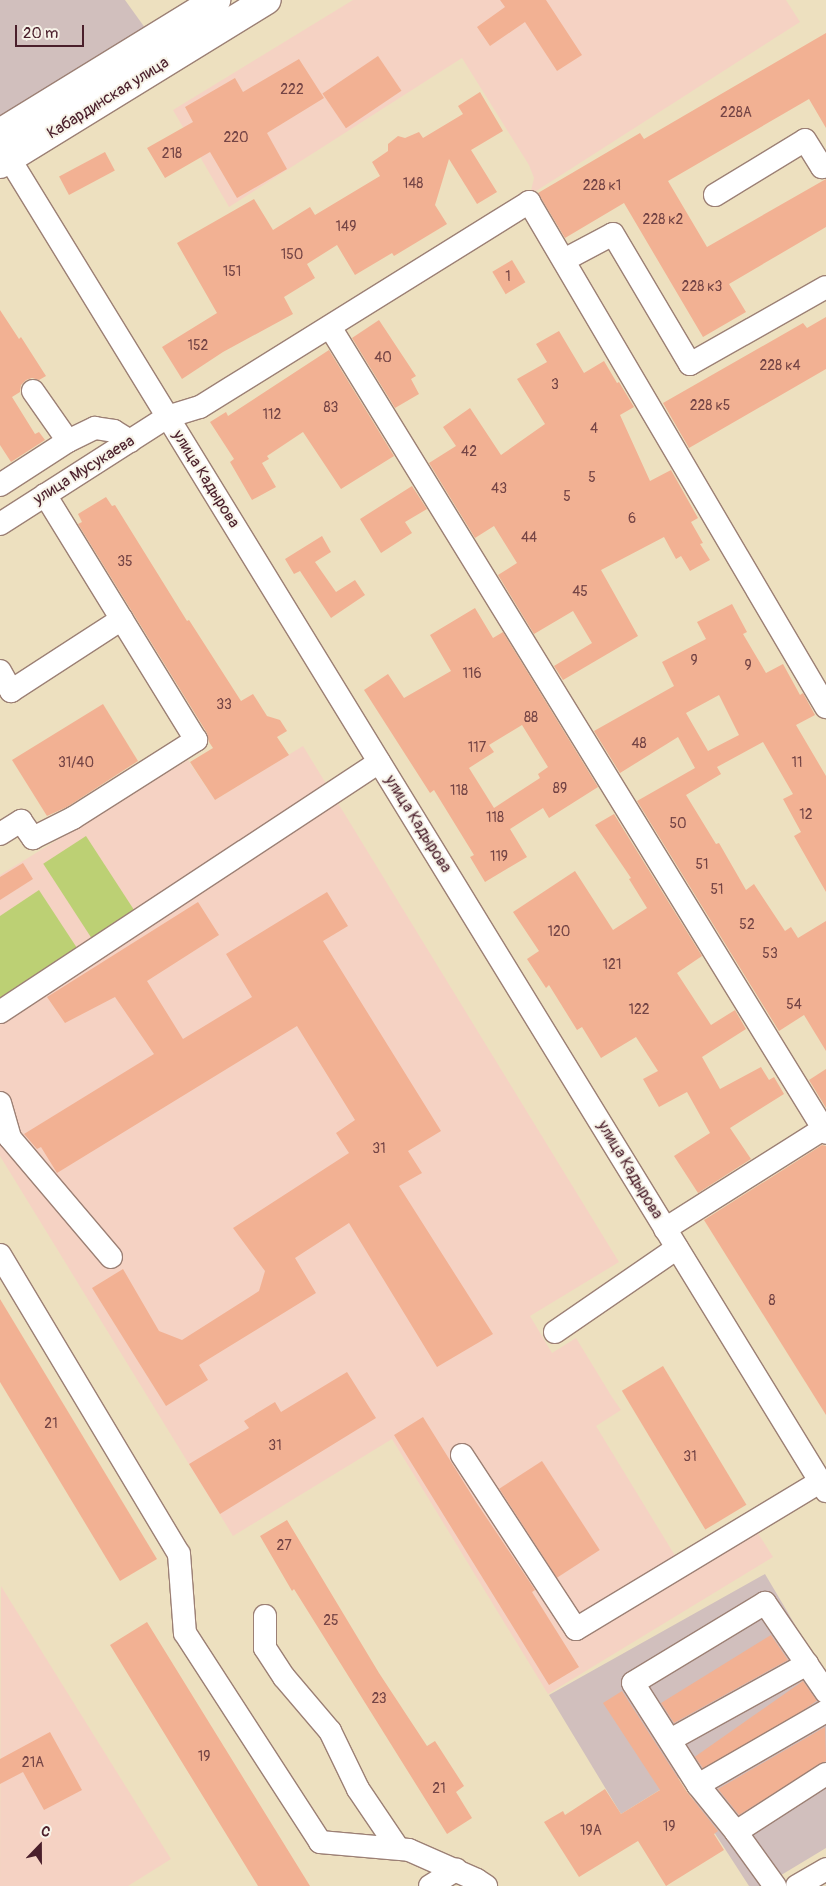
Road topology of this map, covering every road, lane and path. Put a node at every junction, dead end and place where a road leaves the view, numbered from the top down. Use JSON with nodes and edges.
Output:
{"nodes":[{"id":1,"x":216,"y":0,"type":"edge"},
{"id":2,"x":267,"y":0,"type":"edge"},
{"id":3,"x":2,"y":150,"type":"edge"},
{"id":4,"x":826,"y":164,"type":"edge"},
{"id":5,"x":715,"y":195,"type":"dead end"},
{"id":6,"x":564,"y":260,"type":"junction"},
{"id":7,"x":826,"y":287,"type":"edge"},
{"id":8,"x":330,"y":327,"type":"junction"},
{"id":9,"x":33,"y":391,"type":"dead end"},
{"id":10,"x":168,"y":417,"type":"junction"},
{"id":11,"x":130,"y":441,"type":"junction"},
{"id":12,"x":68,"y":442,"type":"junction"},
{"id":13,"x":0,"y":486,"type":"edge"},
{"id":14,"x":45,"y":495,"type":"junction"},
{"id":15,"x":0,"y":524,"type":"edge"},
{"id":16,"x":122,"y":620,"type":"junction"},
{"id":17,"x":0,"y":672,"type":"edge"},
{"id":18,"x":826,"y":707,"type":"edge"},
{"id":19,"x":380,"y":762,"type":"junction"},
{"id":20,"x":0,"y":834,"type":"edge"},
{"id":21,"x":0,"y":1012,"type":"edge"},
{"id":22,"x":0,"y":1103,"type":"edge"},
{"id":23,"x":824,"y":1131,"type":"edge"},
{"id":24,"x":665,"y":1228,"type":"junction"},
{"id":25,"x":677,"y":1248,"type":"junction"},
{"id":26,"x":0,"y":1255,"type":"edge"},
{"id":27,"x":111,"y":1257,"type":"dead end"},
{"id":28,"x":555,"y":1332,"type":"dead end"},
{"id":29,"x":462,"y":1455,"type":"dead end"},
{"id":30,"x":823,"y":1486,"type":"edge"},
{"id":31,"x":265,"y":1616,"type":"dead end"},
{"id":32,"x":807,"y":1664,"type":"junction"},
{"id":33,"x":826,"y":1692,"type":"edge"},
{"id":34,"x":826,"y":1711,"type":"edge"},
{"id":35,"x":670,"y":1740,"type":"junction"},
{"id":36,"x":826,"y":1774,"type":"edge"},
{"id":37,"x":698,"y":1785,"type":"junction"},
{"id":38,"x":736,"y":1832,"type":"junction"},
{"id":39,"x":398,"y":1848,"type":"junction"},
{"id":40,"x":826,"y":1869,"type":"edge"},
{"id":41,"x":456,"y":1870,"type":"junction"},
{"id":42,"x":430,"y":1886,"type":"edge"},
{"id":43,"x":486,"y":1886,"type":"edge"},
{"id":44,"x":775,"y":1886,"type":"edge"},
{"id":45,"x":797,"y":1886,"type":"edge"}],
"edges":[{"from":1,"to":3,"type":"main road","name":"Кабардинская улица"},
{"from":2,"to":3,"type":"main road","name":"Кабардинская улица"},
{"from":3,"to":10,"type":"street","name":"улица Кадырова"},
{"from":4,"to":5,"type":"street"},
{"from":6,"to":7,"type":"street"},
{"from":6,"to":8,"type":"street","name":"улица Мусукаева"},
{"from":6,"to":18,"type":"street"},
{"from":8,"to":10,"type":"street","name":"улица Мусукаева"},
{"from":8,"to":23,"type":"street"},
{"from":9,"to":12,"type":"street"},
{"from":10,"to":11,"type":"street","name":"улица Мусукаева"},
{"from":10,"to":19,"type":"street","name":"улица Кадырова"},
{"from":11,"to":12,"type":"street"},
{"from":11,"to":14,"type":"street","name":"улица Мусукаева"},
{"from":12,"to":13,"type":"street"},
{"from":14,"to":15,"type":"street","name":"улица Мусукаева"},
{"from":14,"to":16,"type":"street"},
{"from":16,"to":17,"type":"street"},
{"from":16,"to":20,"type":"street"},
{"from":19,"to":21,"type":"street"},
{"from":19,"to":24,"type":"street","name":"улица Кадырова"},
{"from":22,"to":27,"type":"street"},
{"from":23,"to":24,"type":"street"},
{"from":24,"to":25,"type":"street","name":"улица Кадырова"},
{"from":25,"to":28,"type":"street"},
{"from":25,"to":30,"type":"street","name":"улица Кадырова"},
{"from":26,"to":39,"type":"street"},
{"from":29,"to":30,"type":"street"},
{"from":31,"to":39,"type":"street"},
{"from":32,"to":33,"type":"street"},
{"from":32,"to":35,"type":"street"},
{"from":32,"to":35,"type":"street"},
{"from":34,"to":37,"type":"street"},
{"from":35,"to":37,"type":"street"},
{"from":36,"to":38,"type":"street"},
{"from":37,"to":38,"type":"street"},
{"from":38,"to":44,"type":"street"},
{"from":39,"to":41,"type":"street"},
{"from":40,"to":45,"type":"street"},
{"from":41,"to":42,"type":"street"},
{"from":41,"to":43,"type":"street"}]}
